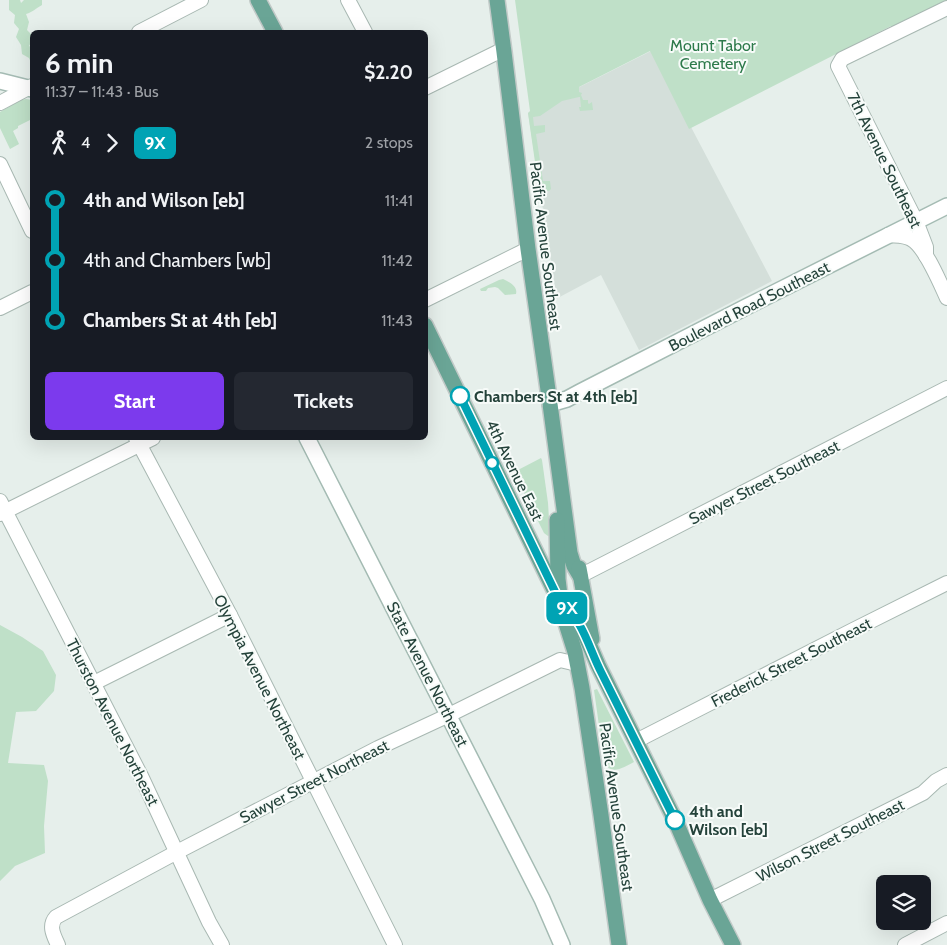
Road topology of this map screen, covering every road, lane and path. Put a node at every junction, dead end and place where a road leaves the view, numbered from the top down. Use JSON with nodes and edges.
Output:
{"nodes":[{"id":1,"x":201,"y":0,"type":"edge"},
{"id":2,"x":258,"y":0,"type":"edge"},
{"id":3,"x":348,"y":0,"type":"edge"},
{"id":4,"x":497,"y":0,"type":"edge"},
{"id":5,"x":947,"y":8,"type":"edge"},
{"id":6,"x":143,"y":30,"type":"edge"},
{"id":7,"x":274,"y":30,"type":"edge"},
{"id":8,"x":365,"y":30,"type":"edge"},
{"id":9,"x":504,"y":49,"type":"junction"},
{"id":10,"x":0,"y":81,"type":"edge"},
{"id":11,"x":428,"y":87,"type":"edge"},
{"id":12,"x":30,"y":88,"type":"edge"},
{"id":13,"x":30,"y":88,"type":"edge"},
{"id":14,"x":0,"y":103,"type":"edge"},
{"id":15,"x":0,"y":164,"type":"edge"},
{"id":16,"x":947,"y":206,"type":"edge"},
{"id":17,"x":916,"y":221,"type":"junction"},
{"id":18,"x":30,"y":227,"type":"edge"},
{"id":19,"x":888,"y":235,"type":"junction"},
{"id":20,"x":528,"y":249,"type":"junction"},
{"id":21,"x":926,"y":256,"type":"junction"},
{"id":22,"x":30,"y":293,"type":"edge"},
{"id":23,"x":947,"y":298,"type":"edge"},
{"id":24,"x":428,"y":299,"type":"edge"},
{"id":25,"x":0,"y":308,"type":"edge"},
{"id":26,"x":428,"y":331,"type":"edge"},
{"id":27,"x":947,"y":388,"type":"edge"},
{"id":28,"x":550,"y":404,"type":"junction"},
{"id":29,"x":308,"y":440,"type":"edge"},
{"id":30,"x":138,"y":441,"type":"edge"},
{"id":31,"x":562,"y":497,"type":"junction"},
{"id":32,"x":2,"y":509,"type":"edge"},
{"id":33,"x":580,"y":576,"type":"junction"},
{"id":34,"x":947,"y":583,"type":"edge"},
{"id":35,"x":561,"y":604,"type":"junction"},
{"id":36,"x":230,"y":615,"type":"junction"},
{"id":37,"x":577,"y":664,"type":"junction"},
{"id":38,"x":598,"y":665,"type":"junction"},
{"id":39,"x":94,"y":683,"type":"junction"},
{"id":40,"x":449,"y":715,"type":"junction"},
{"id":41,"x":636,"y":741,"type":"junction"},
{"id":42,"x":947,"y":775,"type":"edge"},
{"id":43,"x":313,"y":782,"type":"junction"},
{"id":44,"x":177,"y":852,"type":"junction"},
{"id":45,"x":710,"y":900,"type":"junction"},
{"id":46,"x":547,"y":911,"type":"junction"},
{"id":47,"x":947,"y":923,"type":"edge"},
{"id":48,"x":914,"y":943,"type":"edge"},
{"id":49,"x":618,"y":944,"type":"edge"},
{"id":50,"x":58,"y":945,"type":"edge"},
{"id":51,"x":222,"y":945,"type":"edge"},
{"id":52,"x":395,"y":945,"type":"edge"},
{"id":53,"x":562,"y":945,"type":"edge"},
{"id":54,"x":567,"y":945,"type":"edge"},
{"id":55,"x":733,"y":945,"type":"edge"}],
"edges":[{"from":1,"to":6,"type":"street"},
{"from":2,"to":7,"type":"main road"},
{"from":3,"to":8,"type":"street"},
{"from":4,"to":9,"type":"main road","name":"Pacific Avenue Southeast"},
{"from":5,"to":17,"type":"street","name":"7th Avenue Southeast"},
{"from":9,"to":11,"type":"street"},
{"from":9,"to":20,"type":"main road","name":"Pacific Avenue Southeast"},
{"from":10,"to":12,"type":"street"},
{"from":13,"to":14,"type":"street"},
{"from":15,"to":18,"type":"street"},
{"from":16,"to":17,"type":"street","name":"Boulevard Road Southeast"},
{"from":17,"to":19,"type":"street","name":"Boulevard Road Southeast"},
{"from":17,"to":21,"type":"street","name":"7th Avenue Southeast"},
{"from":19,"to":21,"type":"street","name":"7th Avenue Southeast"},
{"from":19,"to":28,"type":"street","name":"Boulevard Road Southeast"},
{"from":20,"to":24,"type":"street"},
{"from":20,"to":28,"type":"main road","name":"Pacific Avenue Southeast"},
{"from":21,"to":23,"type":"street","name":"7th Avenue Southeast"},
{"from":22,"to":25,"type":"street"},
{"from":26,"to":35,"type":"main road","name":"4th Avenue East"},
{"from":27,"to":33,"type":"street","name":"Sawyer Street Southeast"},
{"from":28,"to":31,"type":"main road","name":"Pacific Avenue Southeast"},
{"from":29,"to":40,"type":"street","name":"State Avenue Northeast"},
{"from":30,"to":32,"type":"street"},
{"from":30,"to":36,"type":"street","name":"Olympia Avenue Northeast"},
{"from":31,"to":33,"type":"main road"},
{"from":31,"to":35,"type":"main road","name":"Pacific Avenue Southeast"},
{"from":32,"to":39,"type":"street","name":"Thurston Avenue Northeast"},
{"from":33,"to":38,"type":"main road"},
{"from":34,"to":41,"type":"street","name":"Frederick Street Southeast"},
{"from":35,"to":37,"type":"main road","name":"Pacific Avenue Southeast"},
{"from":35,"to":38,"type":"main road"},
{"from":36,"to":39,"type":"street"},
{"from":36,"to":43,"type":"street","name":"Olympia Avenue Northeast"},
{"from":37,"to":40,"type":"street","name":"Sawyer Street Northeast"},
{"from":37,"to":41,"type":"main road"},
{"from":37,"to":49,"type":"main road","name":"Pacific Avenue Southeast"},
{"from":38,"to":41,"type":"main road"},
{"from":39,"to":44,"type":"street","name":"Thurston Avenue Northeast"},
{"from":40,"to":43,"type":"street","name":"Sawyer Street Northeast"},
{"from":40,"to":46,"type":"street","name":"State Avenue Northeast"},
{"from":41,"to":45,"type":"main road"},
{"from":42,"to":45,"type":"street","name":"Wilson Street Southeast"},
{"from":43,"to":44,"type":"street","name":"Sawyer Street Northeast"},
{"from":43,"to":52,"type":"street","name":"Olympia Avenue Northeast"},
{"from":44,"to":50,"type":"street","name":"Sawyer Street Northeast"},
{"from":44,"to":51,"type":"street","name":"Thurston Avenue Northeast"},
{"from":45,"to":55,"type":"main road"},
{"from":46,"to":53,"type":"street","name":"State Avenue Northeast"},
{"from":46,"to":54,"type":"street","name":"State Avenue Northeast"},
{"from":47,"to":48,"type":"street"}]}
